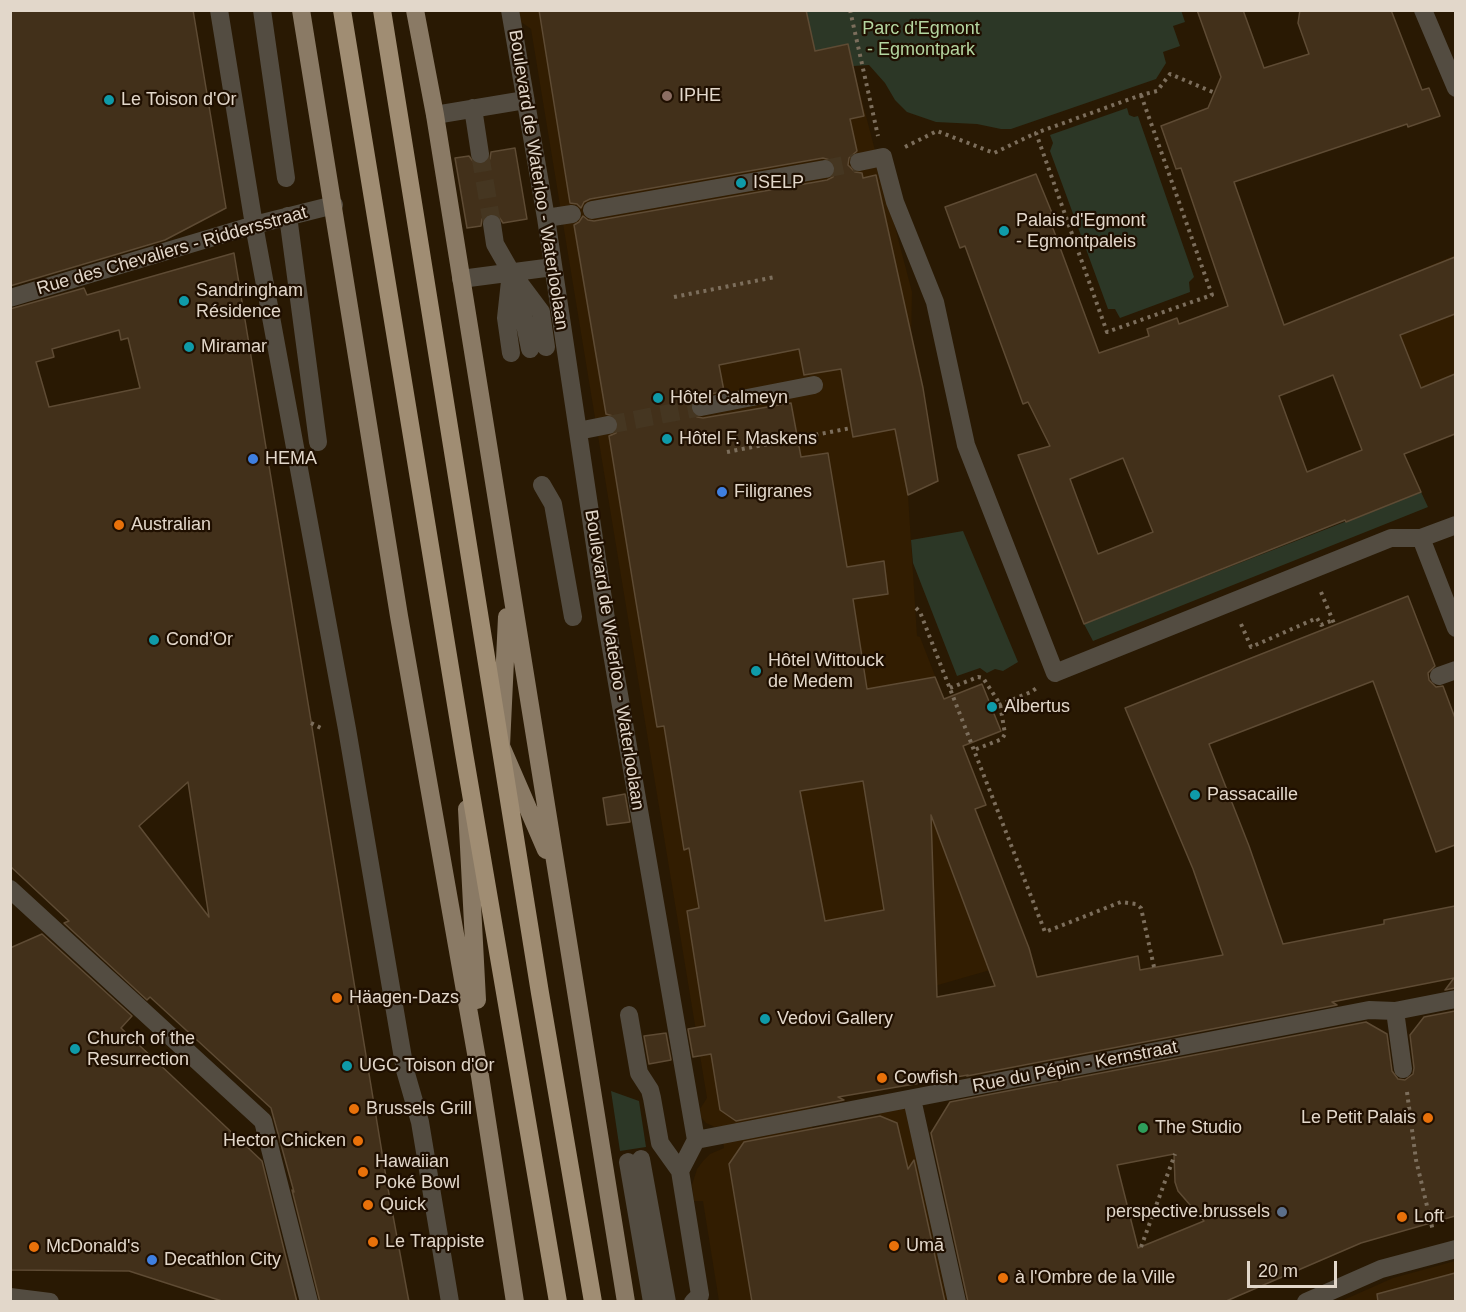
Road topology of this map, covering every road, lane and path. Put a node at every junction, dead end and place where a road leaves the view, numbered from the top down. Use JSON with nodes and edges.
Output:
{"nodes":[{"id":1,"x":219,"y":10,"type":"edge"},
{"id":2,"x":262,"y":10,"type":"edge"},
{"id":3,"x":301,"y":10,"type":"edge"},
{"id":4,"x":342,"y":10,"type":"edge"},
{"id":5,"x":382,"y":10,"type":"edge"},
{"id":6,"x":415,"y":10,"type":"edge"},
{"id":7,"x":510,"y":10,"type":"edge"},
{"id":8,"x":850,"y":10,"type":"edge"},
{"id":9,"x":1423,"y":10,"type":"edge"},
{"id":10,"x":1455,"y":88,"type":"edge"},
{"id":11,"x":1215,"y":93,"type":"dead end"},
{"id":12,"x":1141,"y":95,"type":"junction"},
{"id":13,"x":525,"y":100,"type":"junction"},
{"id":14,"x":473,"y":108,"type":"junction"},
{"id":15,"x":435,"y":115,"type":"junction"},
{"id":16,"x":1036,"y":133,"type":"junction"},
{"id":17,"x":480,"y":154,"type":"tunnel mouth"},
{"id":18,"x":883,"y":157,"type":"junction"},
{"id":19,"x":859,"y":162,"type":"tunnel mouth"},
{"id":20,"x":825,"y":169,"type":"tunnel mouth"},
{"id":21,"x":286,"y":178,"type":"dead end"},
{"id":22,"x":334,"y":205,"type":"junction"},
{"id":23,"x":592,"y":210,"type":"dead end"},
{"id":24,"x":572,"y":213,"type":"dead end"},
{"id":25,"x":288,"y":216,"type":"junction"},
{"id":26,"x":546,"y":218,"type":"junction"},
{"id":27,"x":254,"y":225,"type":"junction"},
{"id":28,"x":492,"y":225,"type":"tunnel mouth"},
{"id":29,"x":553,"y":267,"type":"junction"},
{"id":30,"x":512,"y":272,"type":"junction"},
{"id":31,"x":775,"y":277,"type":"dead end"},
{"id":32,"x":461,"y":279,"type":"junction"},
{"id":33,"x":674,"y":297,"type":"dead end"},
{"id":34,"x":10,"y":298,"type":"edge"},
{"id":35,"x":538,"y":348,"type":"dead end"},
{"id":36,"x":511,"y":352,"type":"dead end"},
{"id":37,"x":814,"y":385,"type":"dead end"},
{"id":38,"x":701,"y":407,"type":"tunnel mouth"},
{"id":39,"x":608,"y":425,"type":"tunnel mouth"},
{"id":40,"x":851,"y":428,"type":"dead end"},
{"id":41,"x":578,"y":430,"type":"junction"},
{"id":42,"x":318,"y":442,"type":"dead end"},
{"id":43,"x":727,"y":452,"type":"dead end"},
{"id":44,"x":542,"y":485,"type":"dead end"},
{"id":45,"x":1455,"y":525,"type":"edge"},
{"id":46,"x":1421,"y":538,"type":"junction"},
{"id":47,"x":509,"y":577,"type":"junction"},
{"id":48,"x":1232,"y":602,"type":"junction"},
{"id":49,"x":916,"y":608,"type":"dead end"},
{"id":50,"x":1328,"y":609,"type":"dead end"},
{"id":51,"x":573,"y":617,"type":"dead end"},
{"id":52,"x":1333,"y":620,"type":"junction"},
{"id":53,"x":1335,"y":626,"type":"dead end"},
{"id":54,"x":1455,"y":628,"type":"edge"},
{"id":55,"x":950,"y":688,"type":"junction"},
{"id":56,"x":1021,"y":696,"type":"dead end"},
{"id":57,"x":1000,"y":704,"type":"junction"},
{"id":58,"x":992,"y":708,"type":"dead end"},
{"id":59,"x":501,"y":746,"type":"junction"},
{"id":60,"x":974,"y":750,"type":"junction"},
{"id":61,"x":465,"y":753,"type":"junction"},
{"id":62,"x":557,"y":876,"type":"junction"},
{"id":63,"x":10,"y":889,"type":"edge"},
{"id":64,"x":1154,"y":967,"type":"dead end"},
{"id":65,"x":1455,"y":999,"type":"edge"},
{"id":66,"x":1395,"y":1011,"type":"junction"},
{"id":67,"x":629,"y":1015,"type":"dead end"},
{"id":68,"x":1403,"y":1069,"type":"dead end"},
{"id":69,"x":480,"y":1076,"type":"junction"},
{"id":70,"x":1408,"y":1098,"type":"dead end"},
{"id":71,"x":912,"y":1099,"type":"junction"},
{"id":72,"x":696,"y":1140,"type":"junction"},
{"id":73,"x":1175,"y":1154,"type":"dead end"},
{"id":74,"x":680,"y":1170,"type":"junction"},
{"id":75,"x":1141,"y":1247,"type":"dead end"},
{"id":76,"x":1447,"y":1251,"type":"edge"},
{"id":77,"x":10,"y":1297,"type":"edge"},
{"id":78,"x":50,"y":1302,"type":"edge"},
{"id":79,"x":309,"y":1302,"type":"edge"},
{"id":80,"x":450,"y":1302,"type":"edge"},
{"id":81,"x":515,"y":1302,"type":"edge"},
{"id":82,"x":558,"y":1302,"type":"edge"},
{"id":83,"x":593,"y":1302,"type":"edge"},
{"id":84,"x":626,"y":1302,"type":"edge"},
{"id":85,"x":652,"y":1302,"type":"edge"},
{"id":86,"x":667,"y":1302,"type":"edge"},
{"id":87,"x":693,"y":1302,"type":"edge"},
{"id":88,"x":957,"y":1302,"type":"edge"},
{"id":89,"x":1306,"y":1302,"type":"edge"}],
"edges":[{"from":1,"to":27,"type":"street"},
{"from":2,"to":21,"type":"street"},
{"from":3,"to":22,"type":"main road"},
{"from":4,"to":61,"type":"highway"},
{"from":5,"to":59,"type":"highway"},
{"from":6,"to":15,"type":"main road"},
{"from":7,"to":13,"type":"street","name":"Boulevard de Waterloo - Waterloolaan"},
{"from":8,"to":18,"type":"path"},
{"from":9,"to":10,"type":"street"},
{"from":11,"to":12,"type":"path"},
{"from":12,"to":16,"type":"path"},
{"from":12,"to":16,"type":"path"},
{"from":13,"to":14,"type":"street"},
{"from":13,"to":26,"type":"street","name":"Boulevard de Waterloo - Waterloolaan"},
{"from":14,"to":15,"type":"street"},
{"from":14,"to":17,"type":"street"},
{"from":15,"to":32,"type":"main road"},
{"from":16,"to":18,"type":"path"},
{"from":18,"to":19,"type":"street"},
{"from":18,"to":48,"type":"street"},
{"from":20,"to":23,"type":"street"},
{"from":22,"to":25,"type":"street","name":"Rue des Chevaliers - Riddersstraat"},
{"from":22,"to":69,"type":"main road"},
{"from":24,"to":26,"type":"street"},
{"from":25,"to":27,"type":"street","name":"Rue des Chevaliers - Riddersstraat"},
{"from":25,"to":42,"type":"street"},
{"from":26,"to":29,"type":"street","name":"Boulevard de Waterloo - Waterloolaan"},
{"from":27,"to":34,"type":"street","name":"Rue des Chevaliers - Riddersstraat"},
{"from":27,"to":80,"type":"street"},
{"from":28,"to":30,"type":"street"},
{"from":29,"to":30,"type":"street"},
{"from":29,"to":41,"type":"street","name":"Boulevard de Waterloo - Waterloolaan"},
{"from":30,"to":32,"type":"street"},
{"from":30,"to":35,"type":"street"},
{"from":30,"to":36,"type":"street"},
{"from":31,"to":33,"type":"path"},
{"from":32,"to":47,"type":"main road"},
{"from":37,"to":38,"type":"street"},
{"from":39,"to":41,"type":"street"},
{"from":40,"to":43,"type":"path"},
{"from":41,"to":72,"type":"street","name":"Boulevard de Waterloo - Waterloolaan"},
{"from":44,"to":51,"type":"street"},
{"from":45,"to":46,"type":"street"},
{"from":46,"to":48,"type":"street"},
{"from":46,"to":54,"type":"street"},
{"from":47,"to":59,"type":"main road"},
{"from":47,"to":62,"type":"main road"},
{"from":48,"to":52,"type":"path"},
{"from":49,"to":55,"type":"path"},
{"from":50,"to":52,"type":"path"},
{"from":52,"to":53,"type":"path"},
{"from":55,"to":57,"type":"path"},
{"from":55,"to":60,"type":"path"},
{"from":56,"to":57,"type":"path"},
{"from":57,"to":58,"type":"path"},
{"from":57,"to":60,"type":"path"},
{"from":59,"to":62,"type":"main road"},
{"from":59,"to":83,"type":"highway"},
{"from":60,"to":64,"type":"path"},
{"from":61,"to":69,"type":"main road"},
{"from":61,"to":82,"type":"highway"},
{"from":62,"to":84,"type":"main road"},
{"from":63,"to":79,"type":"street"},
{"from":65,"to":66,"type":"street","name":"Rue du Pépin - Kernstraat"},
{"from":66,"to":68,"type":"street"},
{"from":66,"to":71,"type":"street","name":"Rue du Pépin - Kernstraat"},
{"from":67,"to":74,"type":"street"},
{"from":69,"to":81,"type":"main road"},
{"from":70,"to":76,"type":"path"},
{"from":71,"to":72,"type":"street","name":"Rue du Pépin - Kernstraat"},
{"from":71,"to":88,"type":"street"},
{"from":72,"to":74,"type":"street"},
{"from":73,"to":75,"type":"path"},
{"from":74,"to":87,"type":"street"},
{"from":76,"to":89,"type":"street"},
{"from":77,"to":78,"type":"street"},
{"from":85,"to":86,"type":"street"}]}
